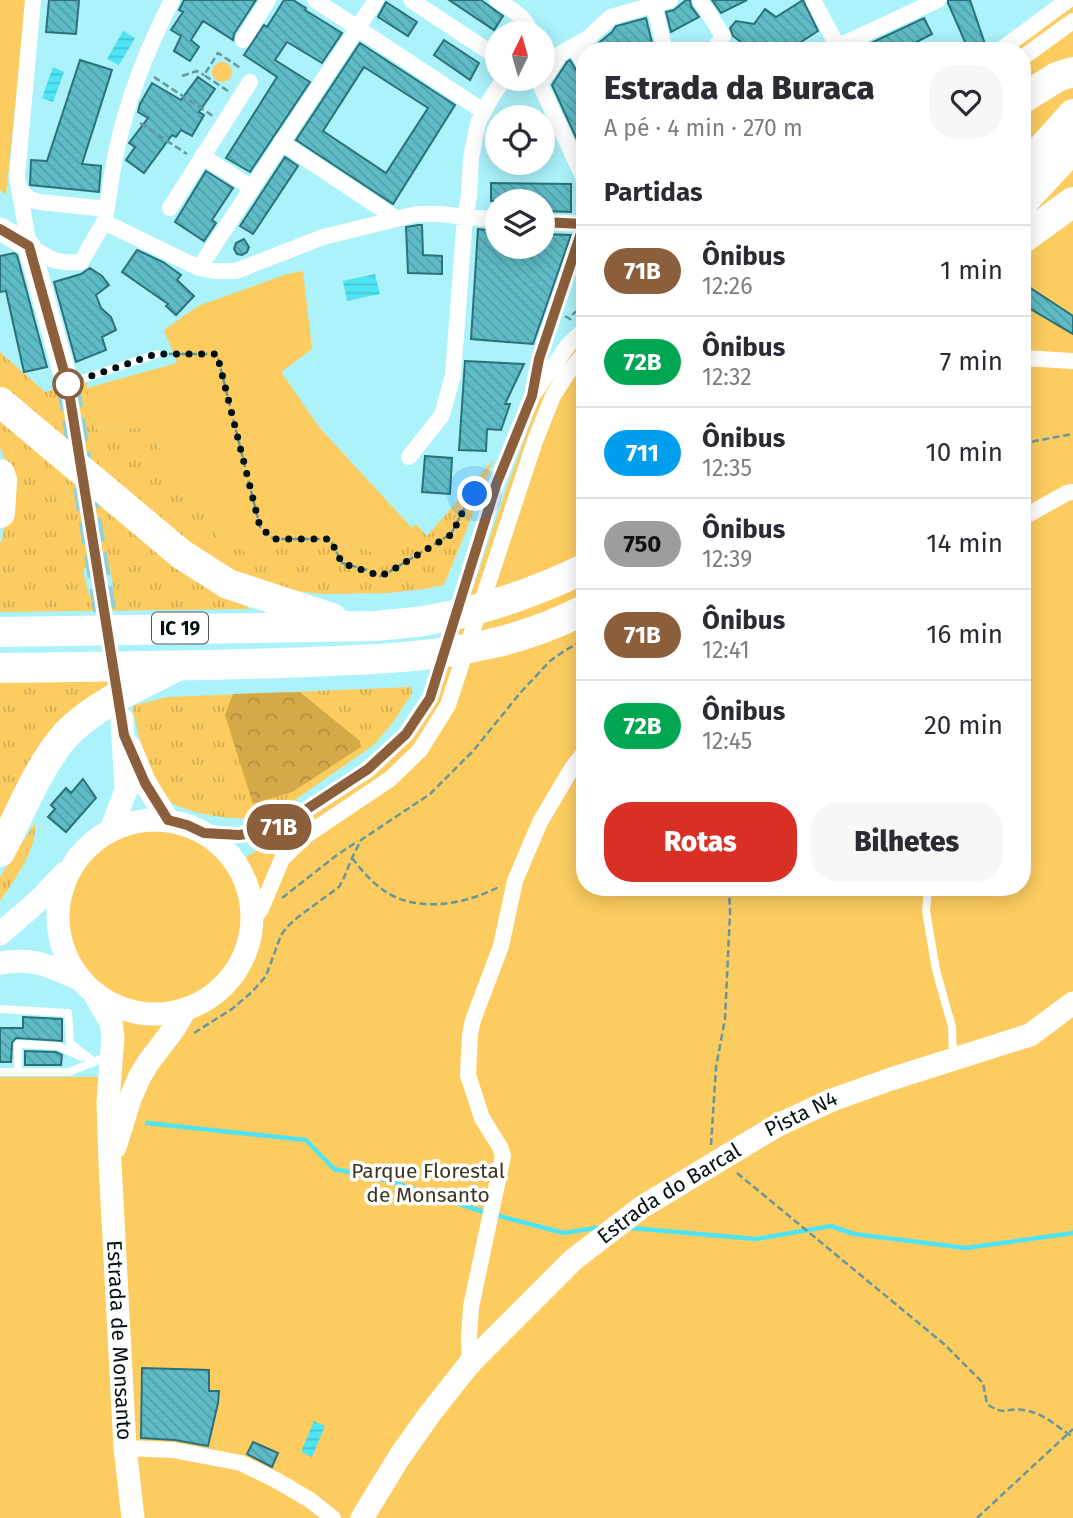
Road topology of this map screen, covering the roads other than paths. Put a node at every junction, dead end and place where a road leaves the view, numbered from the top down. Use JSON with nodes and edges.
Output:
{"nodes":[{"id":1,"x":33,"y":0,"type":"edge"},
{"id":2,"x":172,"y":0,"type":"edge"},
{"id":3,"x":268,"y":0,"type":"edge"},
{"id":4,"x":314,"y":0,"type":"edge"},
{"id":5,"x":376,"y":0,"type":"edge"},
{"id":6,"x":411,"y":0,"type":"edge"},
{"id":7,"x":497,"y":0,"type":"edge"},
{"id":8,"x":700,"y":0,"type":"edge"},
{"id":9,"x":813,"y":0,"type":"edge"},
{"id":10,"x":938,"y":0,"type":"edge"},
{"id":11,"x":1068,"y":0,"type":"edge"},
{"id":12,"x":662,"y":2,"type":"edge"},
{"id":13,"x":525,"y":21,"type":"edge"},
{"id":14,"x":1073,"y":21,"type":"edge"},
{"id":15,"x":357,"y":28,"type":"junction"},
{"id":16,"x":243,"y":40,"type":"dead end"},
{"id":17,"x":582,"y":42,"type":"edge"},
{"id":18,"x":664,"y":42,"type":"edge"},
{"id":19,"x":723,"y":42,"type":"edge"},
{"id":20,"x":833,"y":42,"type":"edge"},
{"id":21,"x":851,"y":42,"type":"edge"},
{"id":22,"x":1011,"y":42,"type":"edge"},
{"id":23,"x":575,"y":46,"type":"edge"},
{"id":24,"x":485,"y":49,"type":"edge"},
{"id":25,"x":1031,"y":51,"type":"edge"},
{"id":26,"x":1073,"y":72,"type":"edge"},
{"id":27,"x":250,"y":82,"type":"road end"},
{"id":28,"x":496,"y":91,"type":"edge"},
{"id":29,"x":1031,"y":93,"type":"edge"},
{"id":30,"x":483,"y":111,"type":"junction"},
{"id":31,"x":1073,"y":114,"type":"edge"},
{"id":32,"x":281,"y":142,"type":"junction"},
{"id":33,"x":1073,"y":148,"type":"edge"},
{"id":34,"x":200,"y":159,"type":"junction"},
{"id":35,"x":1031,"y":161,"type":"edge"},
{"id":36,"x":576,"y":162,"type":"edge"},
{"id":37,"x":252,"y":188,"type":"junction"},
{"id":38,"x":20,"y":190,"type":"junction"},
{"id":39,"x":1031,"y":194,"type":"edge"},
{"id":40,"x":1073,"y":202,"type":"edge"},
{"id":41,"x":170,"y":208,"type":"dead end"},
{"id":42,"x":105,"y":216,"type":"junction"},
{"id":43,"x":465,"y":217,"type":"junction"},
{"id":44,"x":485,"y":218,"type":"edge"},
{"id":45,"x":397,"y":219,"type":"junction"},
{"id":46,"x":555,"y":223,"type":"edge"},
{"id":47,"x":576,"y":224,"type":"edge"},
{"id":48,"x":0,"y":229,"type":"edge"},
{"id":49,"x":1031,"y":232,"type":"edge"},
{"id":50,"x":29,"y":246,"type":"junction"},
{"id":51,"x":576,"y":248,"type":"edge"},
{"id":52,"x":199,"y":268,"type":"junction"},
{"id":53,"x":576,"y":337,"type":"edge"},
{"id":54,"x":156,"y":354,"type":"road end"},
{"id":55,"x":1031,"y":359,"type":"edge"},
{"id":56,"x":1073,"y":361,"type":"edge"},
{"id":57,"x":576,"y":363,"type":"edge"},
{"id":58,"x":68,"y":385,"type":"joint"},
{"id":59,"x":532,"y":396,"type":"junction"},
{"id":60,"x":0,"y":402,"type":"edge"},
{"id":61,"x":409,"y":457,"type":"dead end"},
{"id":62,"x":0,"y":474,"type":"edge"},
{"id":63,"x":1073,"y":492,"type":"edge"},
{"id":64,"x":0,"y":513,"type":"edge"},
{"id":65,"x":1031,"y":513,"type":"edge"},
{"id":66,"x":576,"y":573,"type":"edge"},
{"id":67,"x":576,"y":614,"type":"edge"},
{"id":68,"x":359,"y":626,"type":"junction"},
{"id":69,"x":0,"y":632,"type":"edge"},
{"id":70,"x":176,"y":667,"type":"junction"},
{"id":71,"x":0,"y":668,"type":"edge"},
{"id":72,"x":576,"y":763,"type":"edge"},
{"id":73,"x":168,"y":820,"type":"junction"},
{"id":74,"x":111,"y":830,"type":"junction"},
{"id":75,"x":204,"y":833,"type":"junction"},
{"id":76,"x":0,"y":852,"type":"edge"},
{"id":77,"x":72,"y":866,"type":"junction"},
{"id":78,"x":927,"y":896,"type":"edge"},
{"id":79,"x":257,"y":914,"type":"junction"},
{"id":80,"x":0,"y":934,"type":"edge"},
{"id":81,"x":0,"y":963,"type":"edge"},
{"id":82,"x":87,"y":986,"type":"junction"},
{"id":83,"x":1073,"y":1003,"type":"edge"},
{"id":84,"x":0,"y":1009,"type":"edge"},
{"id":85,"x":185,"y":1010,"type":"junction"},
{"id":86,"x":103,"y":1057,"type":"junction"},
{"id":87,"x":953,"y":1059,"type":"junction"},
{"id":88,"x":0,"y":1072,"type":"edge"},
{"id":89,"x":18,"y":1072,"type":"junction"},
{"id":90,"x":110,"y":1163,"type":"junction"},
{"id":91,"x":474,"y":1367,"type":"junction"},
{"id":92,"x":125,"y":1448,"type":"junction"},
{"id":93,"x":133,"y":1518,"type":"edge"},
{"id":94,"x":332,"y":1518,"type":"edge"},
{"id":95,"x":362,"y":1518,"type":"edge"}],
"edges":[{"from":1,"to":38,"type":"street"},
{"from":2,"to":42,"type":"street"},
{"from":3,"to":16,"type":"street"},
{"from":4,"to":15,"type":"street"},
{"from":5,"to":15,"type":"street"},
{"from":6,"to":24,"type":"street"},
{"from":7,"to":13,"type":"street"},
{"from":8,"to":19,"type":"street"},
{"from":9,"to":20,"type":"street"},
{"from":10,"to":21,"type":"street"},
{"from":11,"to":22,"type":"street"},
{"from":12,"to":17,"type":"street"},
{"from":12,"to":18,"type":"street"},
{"from":14,"to":25,"type":"street"},
{"from":15,"to":30,"type":"street"},
{"from":15,"to":32,"type":"street"},
{"from":23,"to":36,"type":"street"},
{"from":26,"to":29,"type":"highway"},
{"from":27,"to":34,"type":"street"},
{"from":28,"to":30,"type":"street"},
{"from":30,"to":43,"type":"street"},
{"from":31,"to":35,"type":"highway"},
{"from":32,"to":37,"type":"street"},
{"from":32,"to":45,"type":"street"},
{"from":33,"to":39,"type":"highway"},
{"from":34,"to":37,"type":"street"},
{"from":34,"to":41,"type":"street"},
{"from":37,"to":52,"type":"street"},
{"from":38,"to":42,"type":"street"},
{"from":38,"to":50,"type":"street"},
{"from":40,"to":49,"type":"highway"},
{"from":42,"to":50,"type":"street"},
{"from":42,"to":52,"type":"street"},
{"from":43,"to":44,"type":"street"},
{"from":43,"to":45,"type":"street"},
{"from":43,"to":61,"type":"street"},
{"from":45,"to":52,"type":"street"},
{"from":46,"to":47,"type":"street"},
{"from":48,"to":50,"type":"street"},
{"from":50,"to":58,"type":"street"},
{"from":51,"to":59,"type":"lane"},
{"from":53,"to":59,"type":"street"},
{"from":54,"to":58,"type":"lane"},
{"from":55,"to":56,"type":"street"},
{"from":57,"to":79,"type":"street"},
{"from":59,"to":75,"type":"street"},
{"from":60,"to":68,"type":"highway"},
{"from":62,"to":64,"type":"highway"},
{"from":63,"to":65,"type":"street"},
{"from":66,"to":68,"type":"highway","number":"IC 19"},
{"from":67,"to":70,"type":"highway","number":"IC 19"},
{"from":68,"to":69,"type":"highway","number":"IC 19"},
{"from":70,"to":71,"type":"highway","number":"IC 19"},
{"from":70,"to":76,"type":"highway"},
{"from":72,"to":91,"type":"street"},
{"from":73,"to":74,"type":"street"},
{"from":73,"to":74,"type":"street"},
{"from":73,"to":75,"type":"street"},
{"from":74,"to":77,"type":"street"},
{"from":75,"to":79,"type":"street"},
{"from":77,"to":80,"type":"street"},
{"from":77,"to":82,"type":"street"},
{"from":78,"to":87,"type":"lane"},
{"from":79,"to":85,"type":"street"},
{"from":81,"to":82,"type":"street"},
{"from":82,"to":85,"type":"street"},
{"from":82,"to":86,"type":"street","name":"Estrada de Monsanto"},
{"from":83,"to":87,"type":"street","name":"Estrada do Barcal"},
{"from":84,"to":86,"type":"lane"},
{"from":85,"to":90,"type":"street","name":"Estrada de Monsanto"},
{"from":86,"to":89,"type":"lane"},
{"from":86,"to":89,"type":"lane"},
{"from":86,"to":90,"type":"street","name":"Estrada de Monsanto"},
{"from":87,"to":91,"type":"street","name":"Estrada do Barcal"},
{"from":88,"to":89,"type":"lane"},
{"from":90,"to":92,"type":"street","name":"Estrada de Monsanto"},
{"from":91,"to":95,"type":"street","name":"Estrada do Barcal"},
{"from":92,"to":93,"type":"street","name":"Estrada de Monsanto"},
{"from":92,"to":94,"type":"street"}]}
